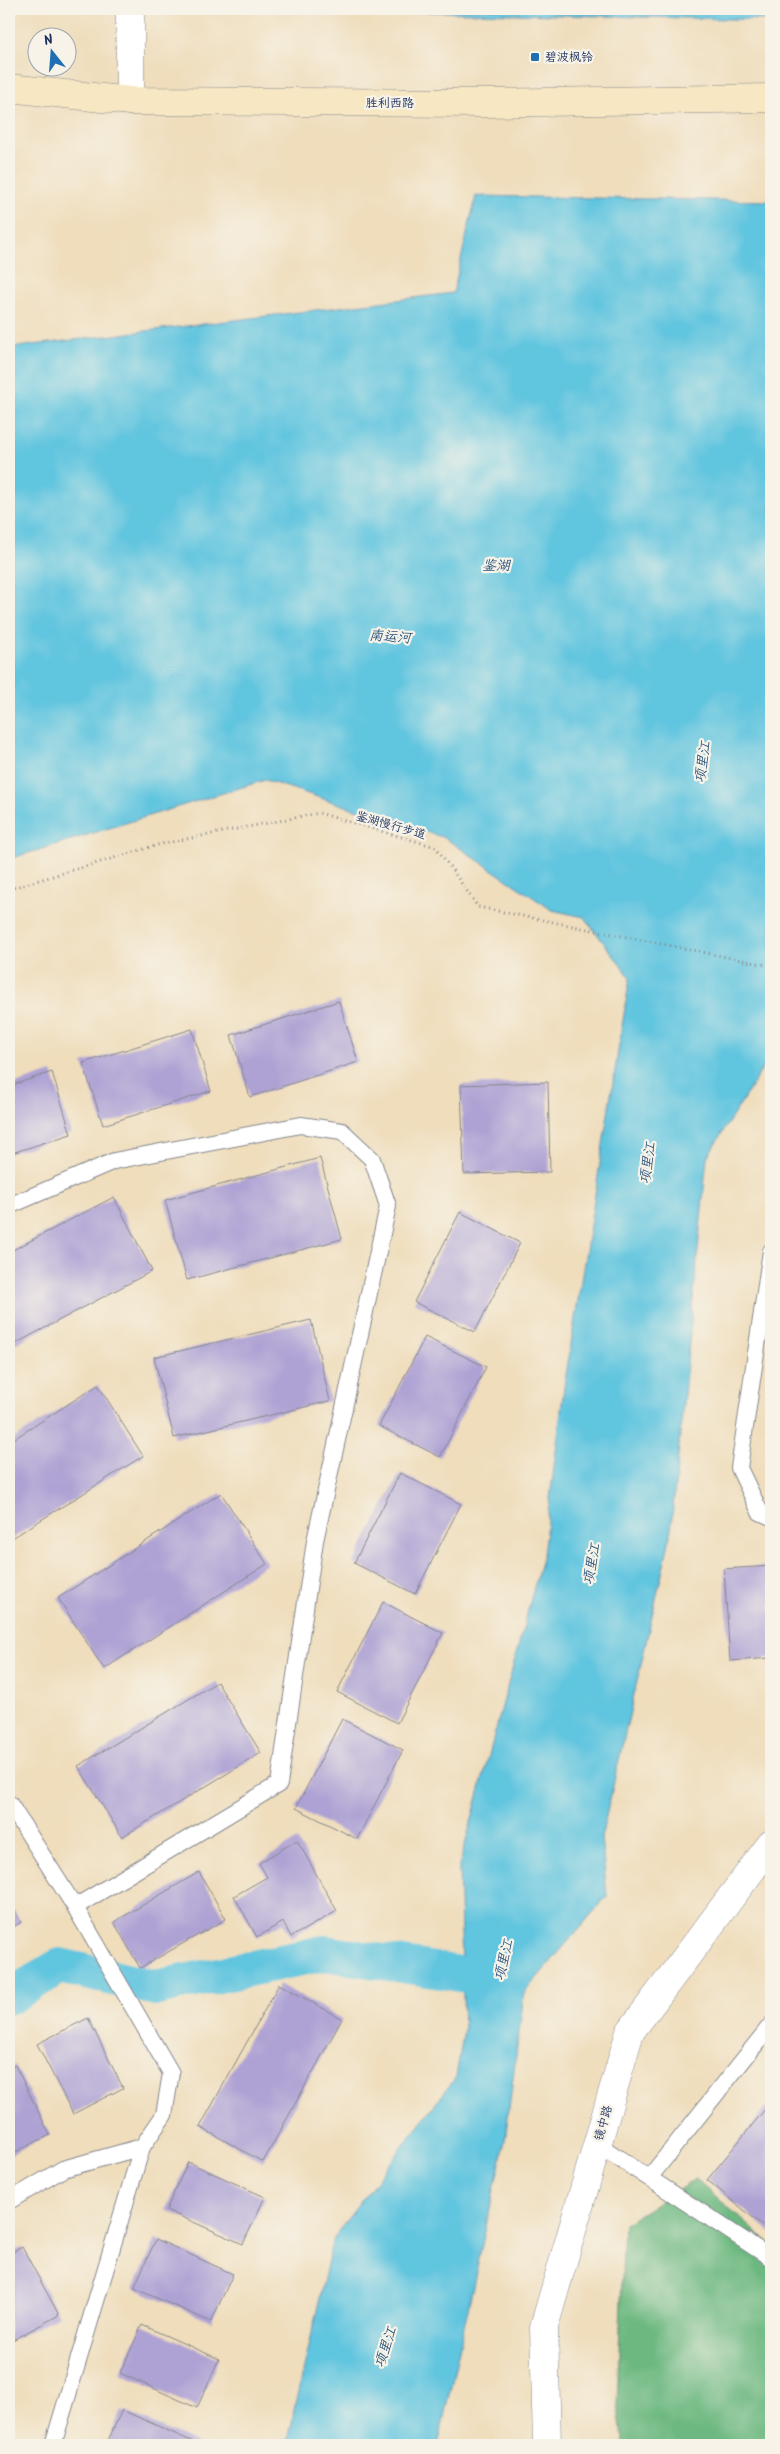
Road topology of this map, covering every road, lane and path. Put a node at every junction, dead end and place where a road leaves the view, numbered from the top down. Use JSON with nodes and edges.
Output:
{"nodes":[{"id":1,"x":130,"y":14,"type":"edge"},
{"id":2,"x":9,"y":88,"type":"edge"},
{"id":3,"x":771,"y":98,"type":"edge"},
{"id":4,"x":130,"y":101,"type":"junction"},
{"id":5,"x":9,"y":889,"type":"edge"},
{"id":6,"x":771,"y":966,"type":"edge"},
{"id":7,"x":9,"y":1206,"type":"edge"},
{"id":8,"x":771,"y":1251,"type":"edge"},
{"id":9,"x":771,"y":1517,"type":"edge"},
{"id":10,"x":9,"y":1803,"type":"edge"},
{"id":11,"x":771,"y":1844,"type":"edge"},
{"id":12,"x":75,"y":1907,"type":"junction"},
{"id":13,"x":771,"y":2025,"type":"edge"},
{"id":14,"x":597,"y":2144,"type":"junction"},
{"id":15,"x":142,"y":2147,"type":"junction"},
{"id":16,"x":649,"y":2178,"type":"junction"},
{"id":17,"x":9,"y":2200,"type":"edge"},
{"id":18,"x":771,"y":2258,"type":"edge"},
{"id":19,"x":52,"y":2445,"type":"edge"},
{"id":20,"x":546,"y":2445,"type":"edge"}],
"edges":[{"from":1,"to":4,"type":"street"},
{"from":2,"to":4,"type":"street","name":"胜利西路"},
{"from":3,"to":4,"type":"street","name":"胜利西路"},
{"from":5,"to":6,"type":"path","name":"鉴湖慢行步道"},
{"from":7,"to":12,"type":"lane"},
{"from":8,"to":9,"type":"lane"},
{"from":10,"to":12,"type":"lane"},
{"from":11,"to":14,"type":"street","name":"镜中路"},
{"from":12,"to":15,"type":"lane"},
{"from":13,"to":16,"type":"lane"},
{"from":14,"to":16,"type":"lane"},
{"from":14,"to":20,"type":"street","name":"镜中路"},
{"from":15,"to":17,"type":"lane"},
{"from":15,"to":19,"type":"lane"},
{"from":16,"to":18,"type":"lane"}]}
